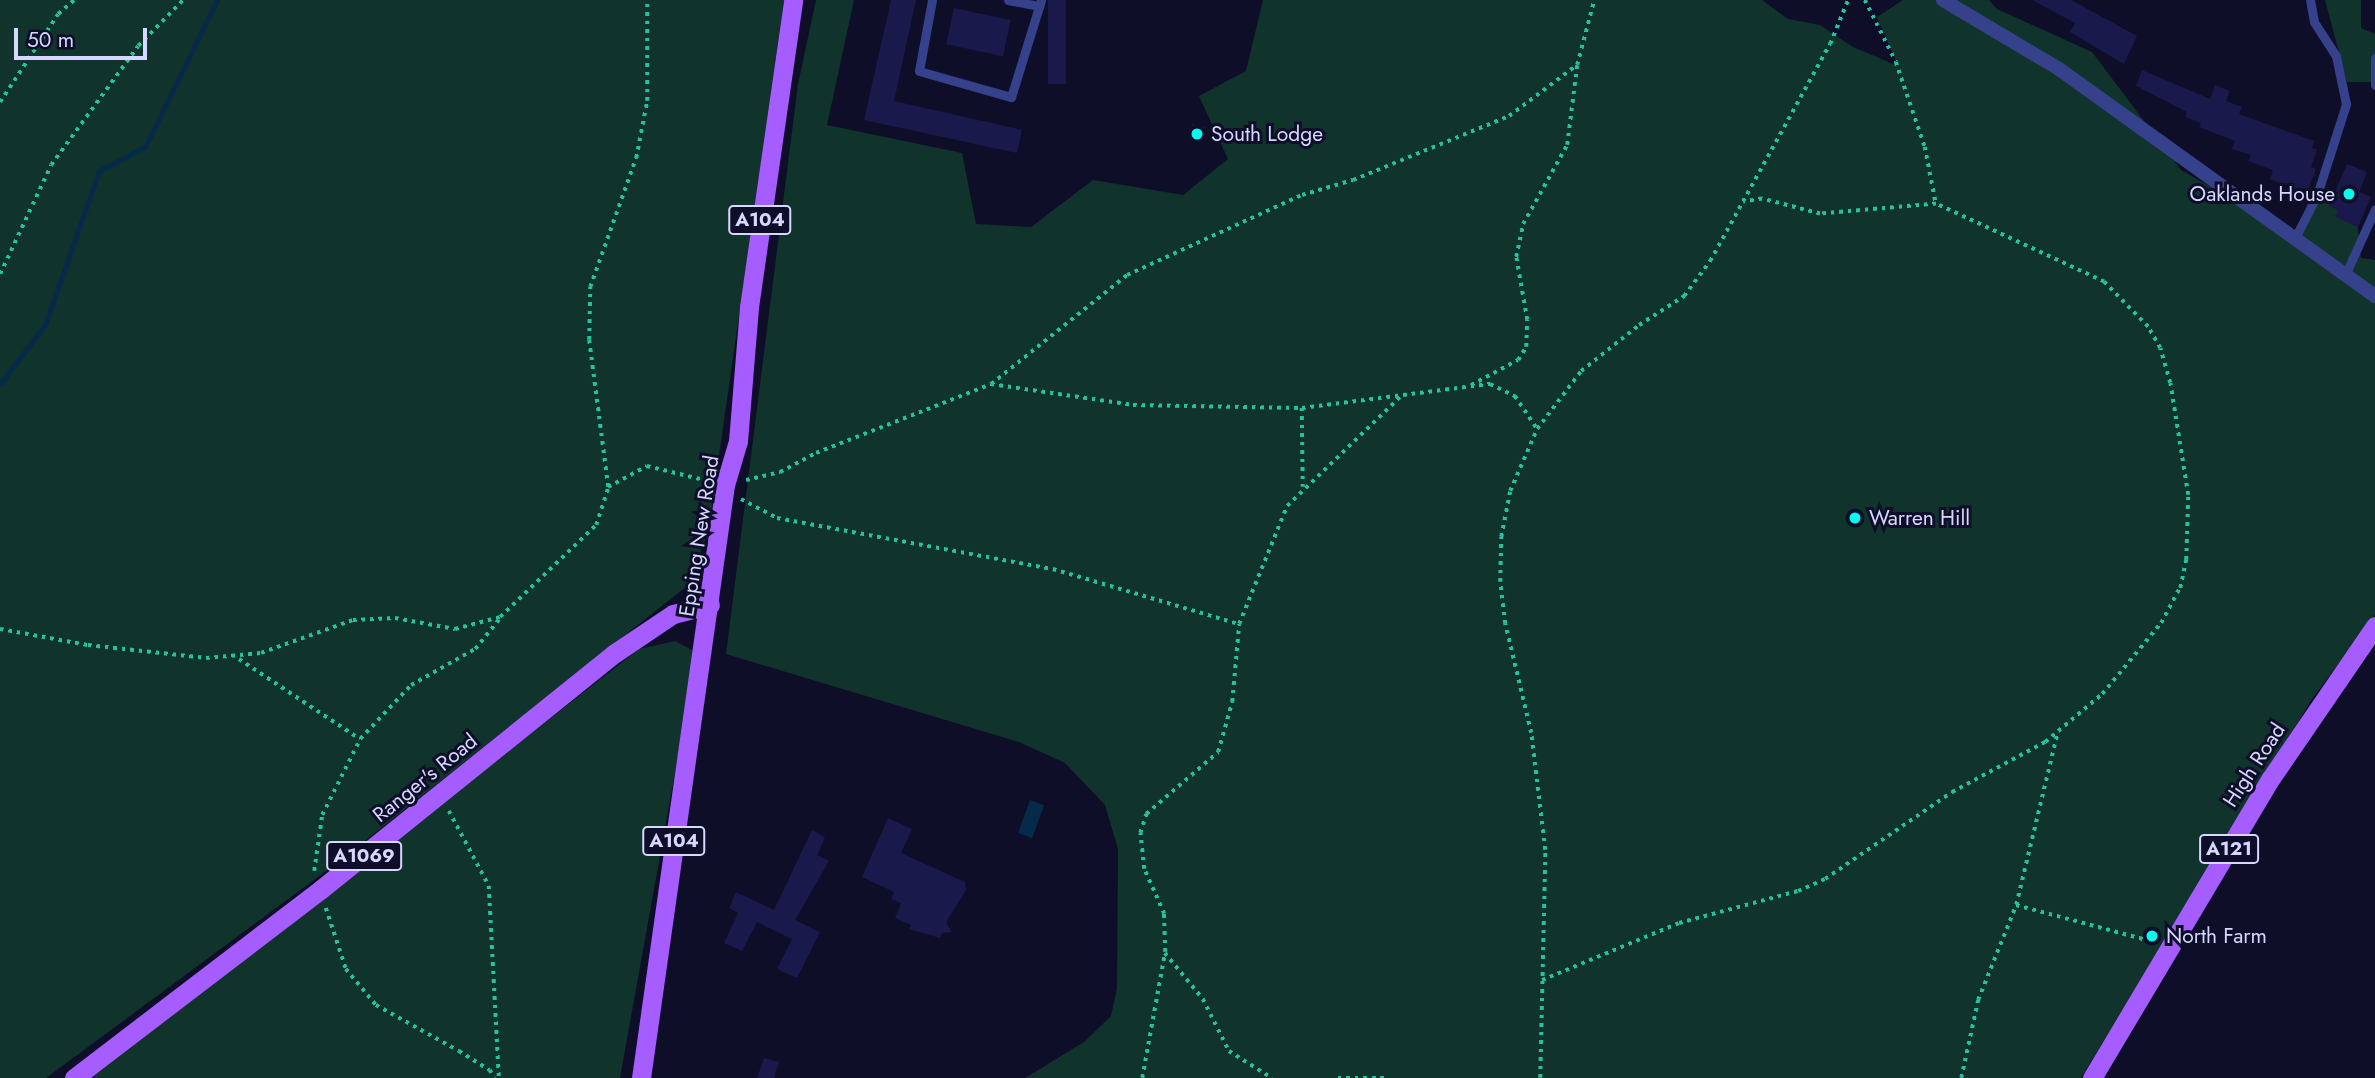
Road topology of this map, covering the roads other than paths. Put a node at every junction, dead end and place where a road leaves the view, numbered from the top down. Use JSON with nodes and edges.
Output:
{"nodes":[{"id":1,"x":793,"y":0,"type":"edge"},
{"id":2,"x":932,"y":0,"type":"edge"},
{"id":3,"x":1008,"y":0,"type":"edge"},
{"id":4,"x":1943,"y":0,"type":"edge"},
{"id":5,"x":2310,"y":0,"type":"edge"},
{"id":6,"x":1040,"y":3,"type":"edge"},
{"id":7,"x":2375,"y":58,"type":"edge"},
{"id":8,"x":2375,"y":85,"type":"edge"},
{"id":9,"x":2375,"y":209,"type":"edge"},
{"id":10,"x":2295,"y":238,"type":"junction"},
{"id":11,"x":2346,"y":273,"type":"junction"},
{"id":12,"x":2375,"y":296,"type":"edge"},
{"id":13,"x":710,"y":605,"type":"junction"},
{"id":14,"x":2371,"y":639,"type":"edge"},
{"id":15,"x":74,"y":1078,"type":"edge"},
{"id":16,"x":641,"y":1078,"type":"edge"},
{"id":17,"x":2092,"y":1078,"type":"edge"}],
"edges":[{"from":1,"to":13,"type":"main road","name":"Epping New Road","number":"A104"},
{"from":2,"to":6,"type":"lane"},
{"from":3,"to":6,"type":"lane"},
{"from":4,"to":10,"type":"street"},
{"from":5,"to":10,"type":"lane"},
{"from":7,"to":8,"type":"lane"},
{"from":9,"to":11,"type":"lane"},
{"from":10,"to":11,"type":"street"},
{"from":11,"to":12,"type":"street"},
{"from":13,"to":15,"type":"main road","name":"Ranger's Road","number":"A1069"},
{"from":13,"to":16,"type":"main road","name":"Epping New Road","number":"A104"},
{"from":14,"to":17,"type":"main road","name":"High Road","number":"A121"}]}
